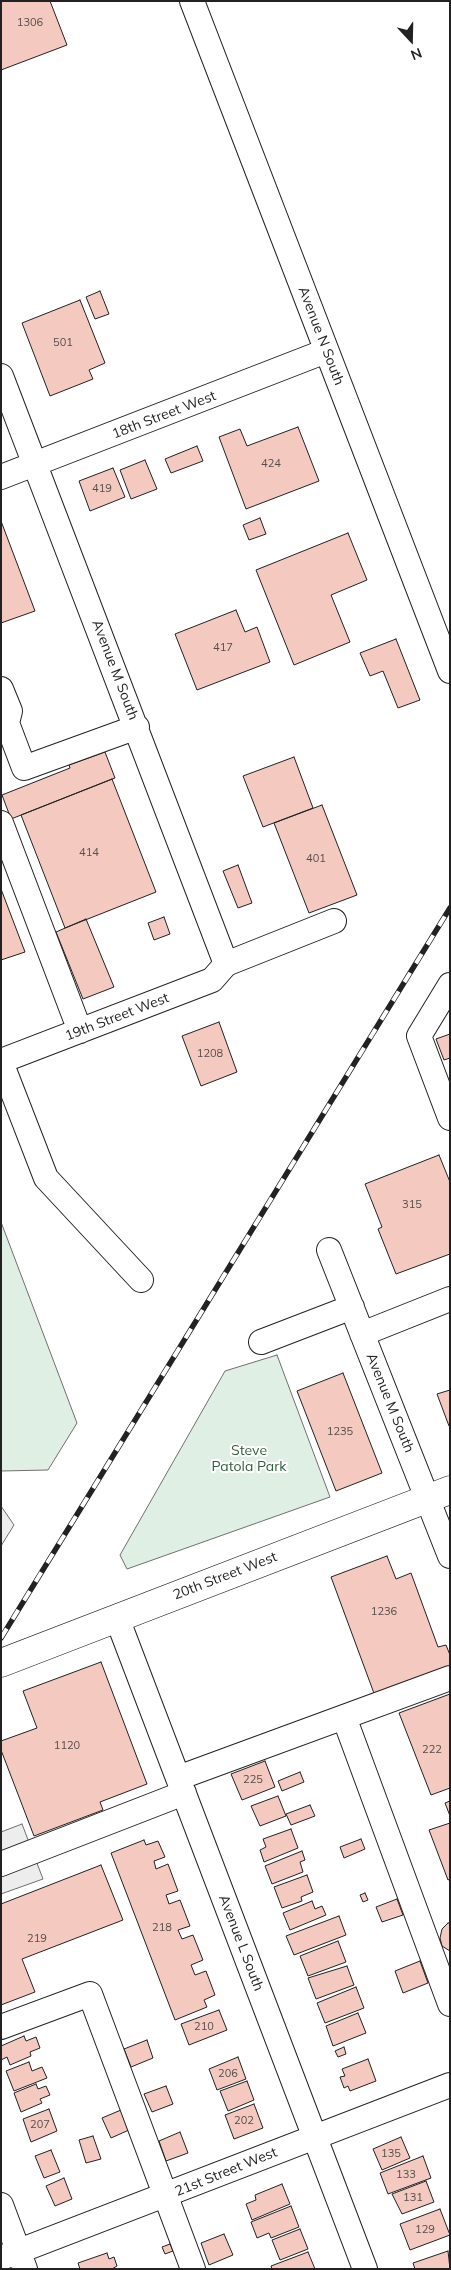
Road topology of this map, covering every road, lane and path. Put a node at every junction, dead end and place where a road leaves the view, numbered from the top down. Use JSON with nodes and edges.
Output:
{"nodes":[{"id":1,"x":192,"y":1,"type":"edge"},
{"id":2,"x":326,"y":351,"type":"junction"},
{"id":3,"x":1,"y":376,"type":"edge"},
{"id":4,"x":35,"y":465,"type":"junction"},
{"id":5,"x":1,"y":477,"type":"edge"},
{"id":6,"x":450,"y":671,"type":"edge"},
{"id":7,"x":1,"y":689,"type":"edge"},
{"id":8,"x":137,"y":727,"type":"junction"},
{"id":9,"x":1,"y":824,"type":"edge"},
{"id":10,"x":334,"y":921,"type":"dead end"},
{"id":11,"x":226,"y":964,"type":"junction"},
{"id":12,"x":450,"y":985,"type":"edge"},
{"id":13,"x":80,"y":1031,"type":"junction"},
{"id":14,"x":1,"y":1062,"type":"edge"},
{"id":15,"x":450,"y":1118,"type":"edge"},
{"id":16,"x":329,"y":1250,"type":"dead end"},
{"id":17,"x":141,"y":1280,"type":"dead end"},
{"id":18,"x":450,"y":1299,"type":"edge"},
{"id":19,"x":352,"y":1307,"type":"junction"},
{"id":20,"x":362,"y":1334,"type":"junction"},
{"id":21,"x":261,"y":1342,"type":"dead end"},
{"id":22,"x":438,"y":1494,"type":"edge"},
{"id":23,"x":450,"y":1556,"type":"edge"},
{"id":24,"x":117,"y":1618,"type":"junction"},
{"id":25,"x":1,"y":1663,"type":"edge"},
{"id":26,"x":450,"y":1678,"type":"edge"},
{"id":27,"x":344,"y":1717,"type":"junction"},
{"id":28,"x":181,"y":1786,"type":"junction"},
{"id":29,"x":1,"y":1864,"type":"edge"},
{"id":30,"x":450,"y":2004,"type":"edge"},
{"id":31,"x":1,"y":2026,"type":"edge"},
{"id":32,"x":450,"y":2085,"type":"edge"},
{"id":33,"x":315,"y":2136,"type":"junction"},
{"id":34,"x":164,"y":2196,"type":"junction"},
{"id":35,"x":1,"y":2205,"type":"edge"},
{"id":36,"x":15,"y":2260,"type":"edge"},
{"id":37,"x":193,"y":2269,"type":"edge"},
{"id":38,"x":365,"y":2269,"type":"edge"}],
"edges":[{"from":1,"to":2,"type":"street","name":"Avenue N South"},
{"from":2,"to":4,"type":"street","name":"18th Street West"},
{"from":2,"to":6,"type":"street","name":"Avenue N South"},
{"from":3,"to":4,"type":"street","name":"Avenue M South"},
{"from":4,"to":5,"type":"street","name":"18th Street West"},
{"from":4,"to":8,"type":"street","name":"Avenue M South"},
{"from":7,"to":8,"type":"street"},
{"from":8,"to":11,"type":"street","name":"Avenue M South"},
{"from":9,"to":13,"type":"street"},
{"from":10,"to":11,"type":"street"},
{"from":11,"to":13,"type":"street","name":"19th Street West"},
{"from":12,"to":15,"type":"street"},
{"from":13,"to":14,"type":"street","name":"19th Street West"},
{"from":14,"to":17,"type":"street"},
{"from":16,"to":19,"type":"street","name":"Avenue M South"},
{"from":18,"to":20,"type":"street"},
{"from":19,"to":20,"type":"street","name":"Avenue M South"},
{"from":19,"to":21,"type":"street"},
{"from":20,"to":22,"type":"street","name":"Avenue M South"},
{"from":22,"to":23,"type":"street","name":"Avenue M South"},
{"from":22,"to":24,"type":"main road","name":"20th Street West"},
{"from":24,"to":25,"type":"main road","name":"20th Street West"},
{"from":24,"to":28,"type":"street","name":"Avenue L South"},
{"from":26,"to":27,"type":"street"},
{"from":27,"to":28,"type":"street"},
{"from":27,"to":30,"type":"street"},
{"from":28,"to":29,"type":"street"},
{"from":28,"to":33,"type":"street","name":"Avenue L South"},
{"from":31,"to":34,"type":"street"},
{"from":32,"to":33,"type":"street","name":"21st Street West"},
{"from":33,"to":34,"type":"street","name":"21st Street West"},
{"from":33,"to":38,"type":"street","name":"Avenue L South"},
{"from":34,"to":36,"type":"street","name":"21st Street West"},
{"from":34,"to":37,"type":"street"},
{"from":35,"to":36,"type":"street"}]}
